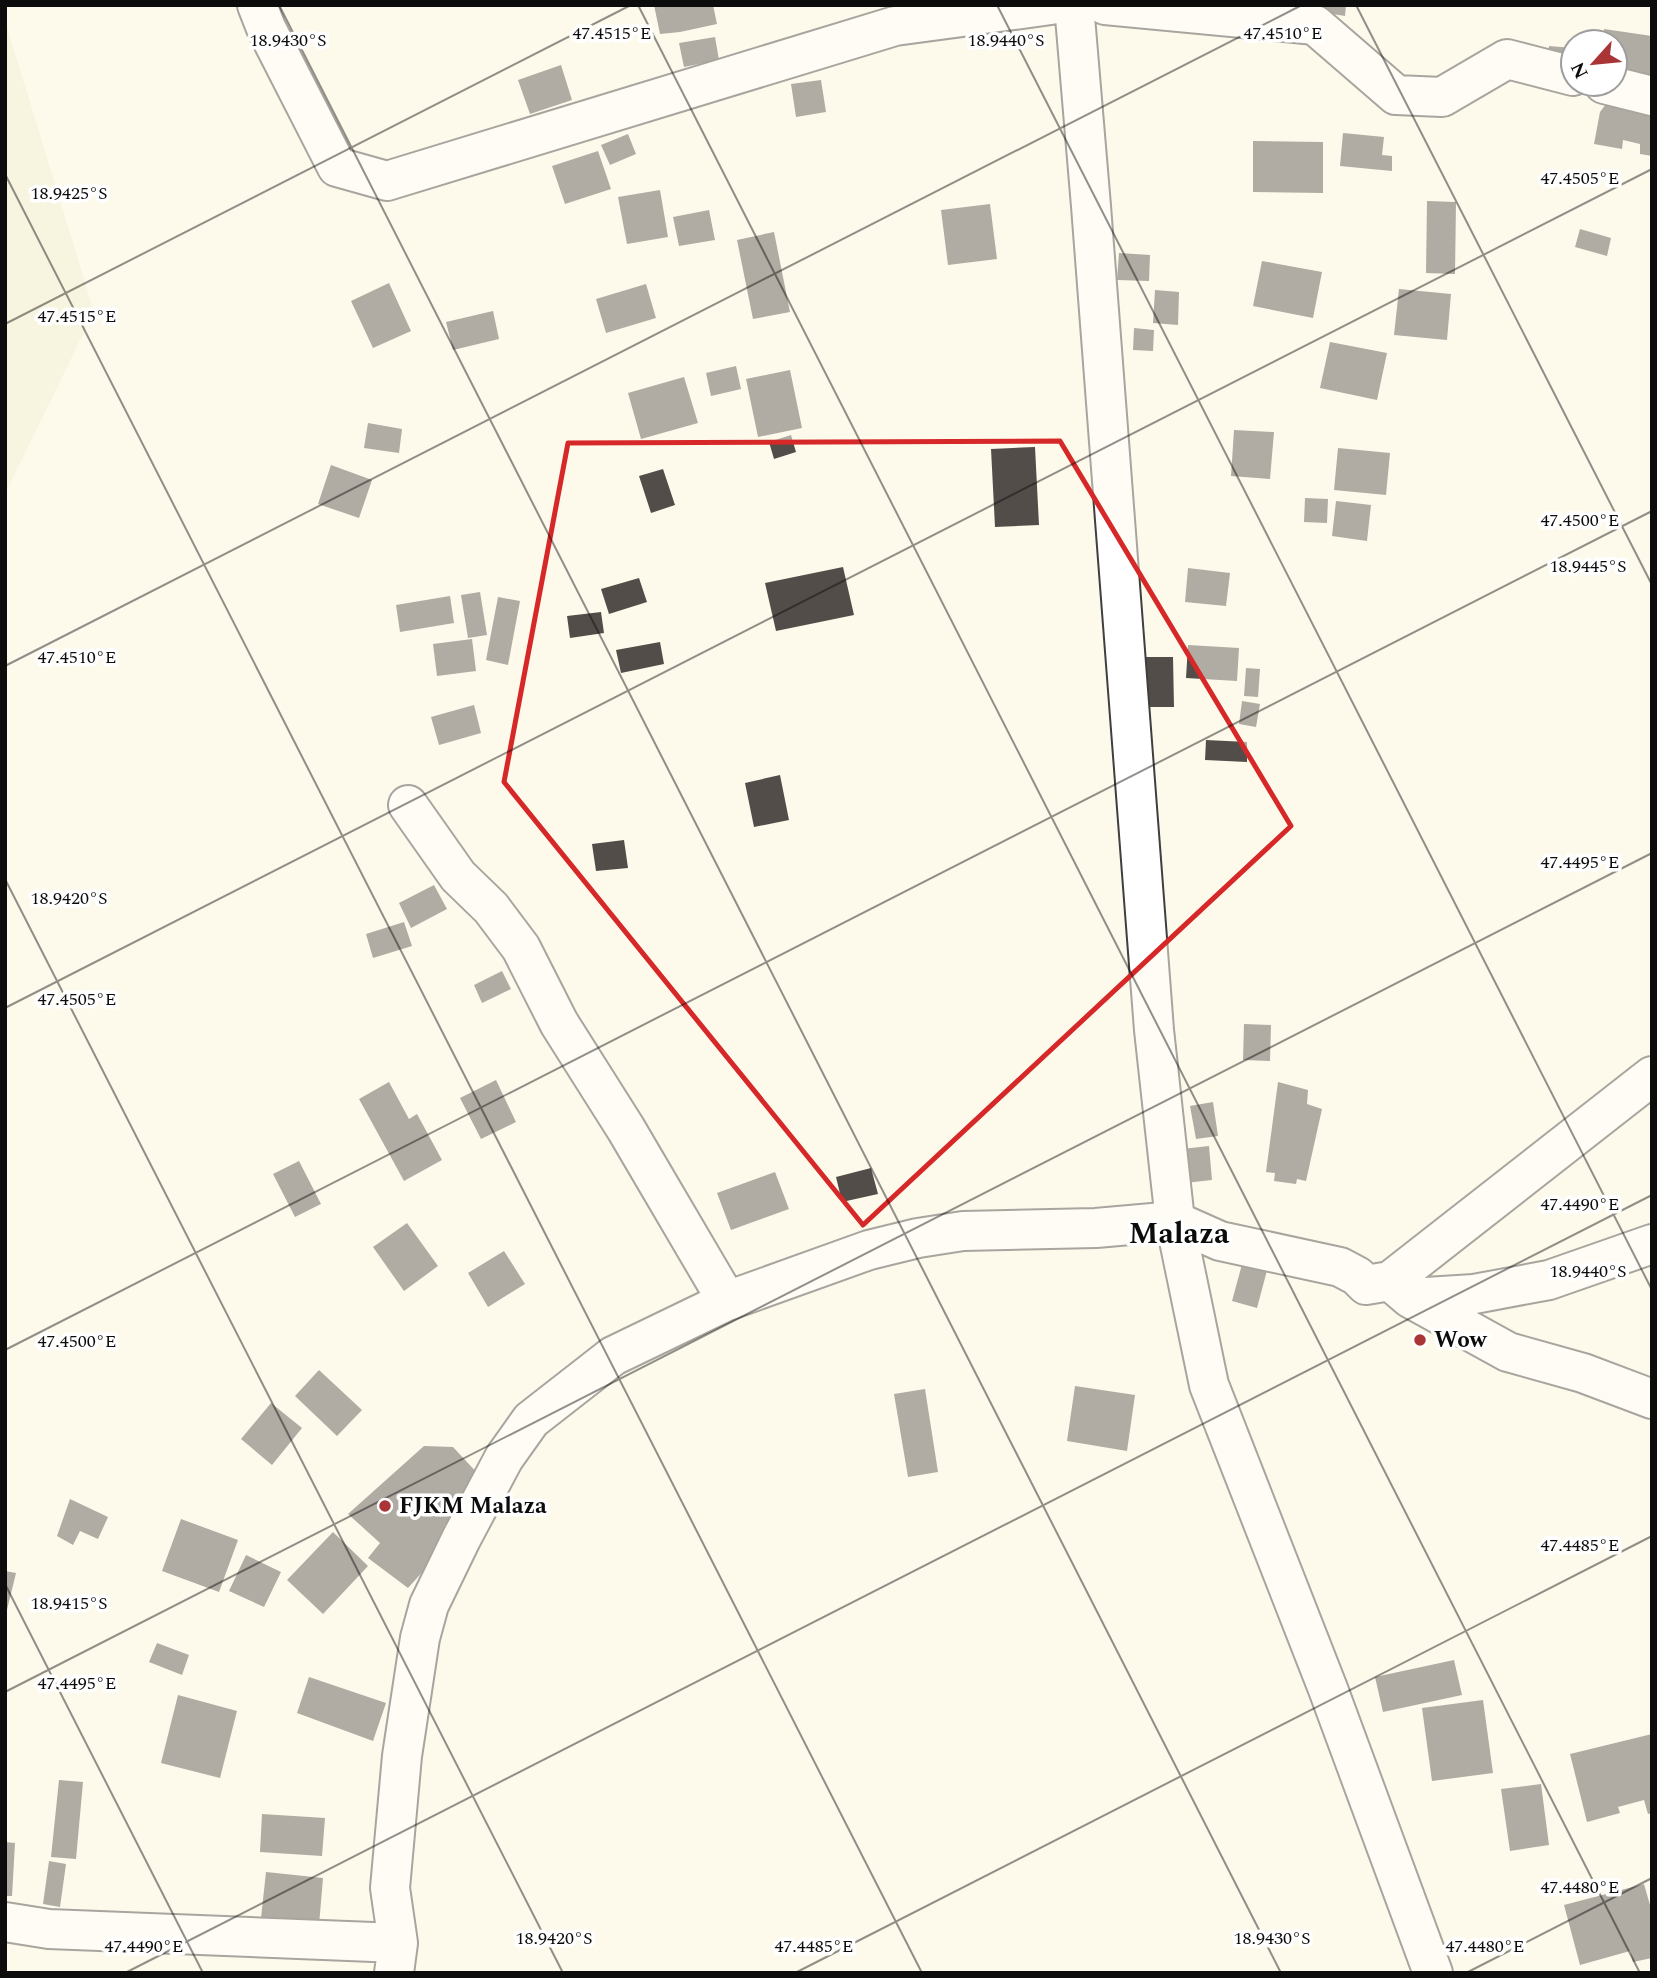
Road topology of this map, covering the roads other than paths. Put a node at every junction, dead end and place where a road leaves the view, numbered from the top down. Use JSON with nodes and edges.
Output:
{"nodes":[{"id":1,"x":257,"y":5,"type":"edge"},
{"id":2,"x":1051,"y":5,"type":"edge"},
{"id":3,"x":1074,"y":5,"type":"edge"},
{"id":4,"x":1105,"y":5,"type":"edge"},
{"id":5,"x":1559,"y":72,"type":"edge"},
{"id":6,"x":1629,"y":90,"type":"edge"},
{"id":7,"x":1652,"y":96,"type":"edge"},
{"id":8,"x":408,"y":805,"type":"dead end"},
{"id":9,"x":1652,"y":1076,"type":"edge"},
{"id":10,"x":1175,"y":1221,"type":"junction"},
{"id":11,"x":1652,"y":1244,"type":"edge"},
{"id":12,"x":1400,"y":1290,"type":"junction"},
{"id":13,"x":727,"y":1301,"type":"junction"},
{"id":14,"x":1652,"y":1399,"type":"edge"},
{"id":15,"x":5,"y":1922,"type":"edge"},
{"id":16,"x":396,"y":1958,"type":"edge"},
{"id":17,"x":1433,"y":1973,"type":"edge"}],
"edges":[{"from":1,"to":2,"type":"street"},
{"from":3,"to":10,"type":"street"},
{"from":4,"to":5,"type":"street"},
{"from":6,"to":7,"type":"street"},
{"from":8,"to":13,"type":"street"},
{"from":9,"to":12,"type":"street"},
{"from":10,"to":12,"type":"street"},
{"from":10,"to":13,"type":"street"},
{"from":10,"to":17,"type":"street"},
{"from":11,"to":12,"type":"street"},
{"from":12,"to":14,"type":"street"},
{"from":13,"to":16,"type":"street"},
{"from":15,"to":16,"type":"street"}]}
